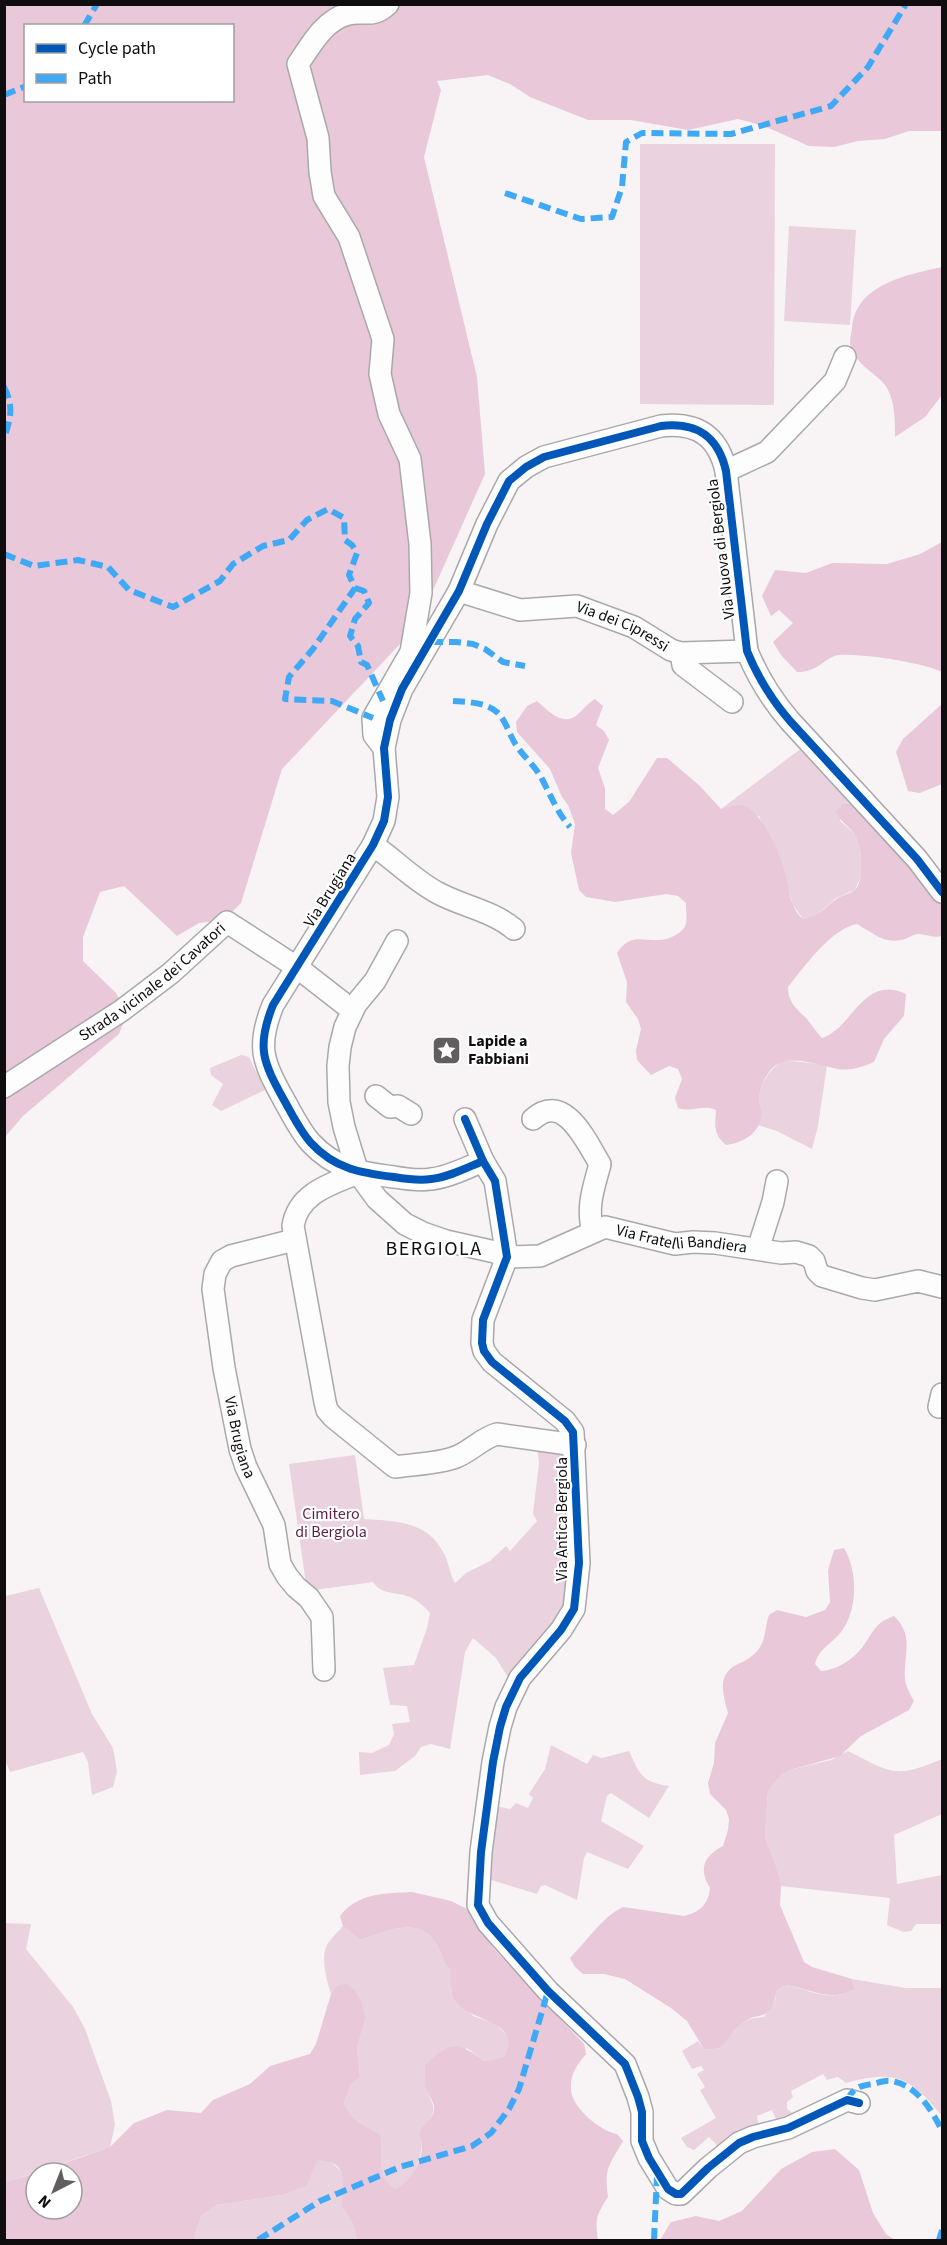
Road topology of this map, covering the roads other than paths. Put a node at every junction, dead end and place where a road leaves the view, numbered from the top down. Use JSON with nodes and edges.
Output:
{"nodes":[{"id":1,"x":388,"y":4,"type":"edge"},
{"id":2,"x":845,"y":357,"type":"dead end"},
{"id":3,"x":726,"y":471,"type":"junction"},
{"id":4,"x":459,"y":591,"type":"junction"},
{"id":5,"x":747,"y":651,"type":"junction"},
{"id":6,"x":681,"y":653,"type":"junction"},
{"id":7,"x":732,"y":702,"type":"dead end"},
{"id":8,"x":384,"y":748,"type":"junction"},
{"id":9,"x":374,"y":845,"type":"junction"},
{"id":10,"x":942,"y":892,"type":"edge"},
{"id":11,"x":514,"y":929,"type":"dead end"},
{"id":12,"x":397,"y":941,"type":"dead end"},
{"id":13,"x":298,"y":968,"type":"junction"},
{"id":14,"x":352,"y":1010,"type":"junction"},
{"id":15,"x":4,"y":1087,"type":"edge"},
{"id":16,"x":376,"y":1096,"type":"dead end"},
{"id":17,"x":411,"y":1114,"type":"dead end"},
{"id":18,"x":465,"y":1119,"type":"dead end"},
{"id":19,"x":533,"y":1119,"type":"dead end"},
{"id":20,"x":483,"y":1161,"type":"junction"},
{"id":21,"x":358,"y":1173,"type":"junction"},
{"id":22,"x":777,"y":1181,"type":"dead end"},
{"id":23,"x":593,"y":1231,"type":"junction"},
{"id":24,"x":294,"y":1240,"type":"junction"},
{"id":25,"x":758,"y":1249,"type":"junction"},
{"id":26,"x":507,"y":1257,"type":"junction"},
{"id":27,"x":942,"y":1287,"type":"edge"},
{"id":28,"x":575,"y":1445,"type":"junction"},
{"id":29,"x":324,"y":1670,"type":"dead end"},
{"id":30,"x":859,"y":2103,"type":"dead end"}],
"edges":[{"from":1,"to":8,"type":"street"},
{"from":2,"to":3,"type":"street","name":"Via Nuova di Bergiola"},
{"from":3,"to":4,"type":"street","name":"Via Nuova di Bergiola"},
{"from":3,"to":5,"type":"street","name":"Via Nuova di Bergiola"},
{"from":4,"to":6,"type":"street","name":"Via dei Cipressi"},
{"from":4,"to":8,"type":"street","name":"Via Brugiana"},
{"from":5,"to":6,"type":"street","name":"Via dei Cipressi"},
{"from":5,"to":10,"type":"street","name":"Via Nuova di Bergiola"},
{"from":6,"to":7,"type":"street","name":"Via dei Cipressi"},
{"from":8,"to":9,"type":"street","name":"Via Brugiana"},
{"from":9,"to":11,"type":"street"},
{"from":9,"to":13,"type":"street","name":"Via Brugiana"},
{"from":12,"to":14,"type":"street","name":"Via Brugiana"},
{"from":13,"to":14,"type":"street"},
{"from":13,"to":15,"type":"street","name":"Strada vicinale dei Cavatori"},
{"from":13,"to":21,"type":"street","name":"Via Brugiana"},
{"from":14,"to":21,"type":"street","name":"Via Brugiana"},
{"from":16,"to":17,"type":"street"},
{"from":18,"to":20,"type":"street"},
{"from":19,"to":23,"type":"street"},
{"from":20,"to":21,"type":"street","name":"Via Brugiana"},
{"from":20,"to":26,"type":"street"},
{"from":21,"to":24,"type":"street"},
{"from":21,"to":26,"type":"street","name":"Via Brugiana"},
{"from":22,"to":25,"type":"street","name":"Via Fratelli Bandiera"},
{"from":23,"to":25,"type":"street","name":"Via Fratelli Bandiera"},
{"from":23,"to":26,"type":"street","name":"Via Fratelli Bandiera"},
{"from":24,"to":28,"type":"street"},
{"from":24,"to":29,"type":"street","name":"Via Brugiana"},
{"from":25,"to":27,"type":"street","name":"Via Fratelli Bandiera"},
{"from":26,"to":28,"type":"street","name":"Via Antica Bergiola"},
{"from":28,"to":30,"type":"street","name":"Via Antica Bergiola"}]}
